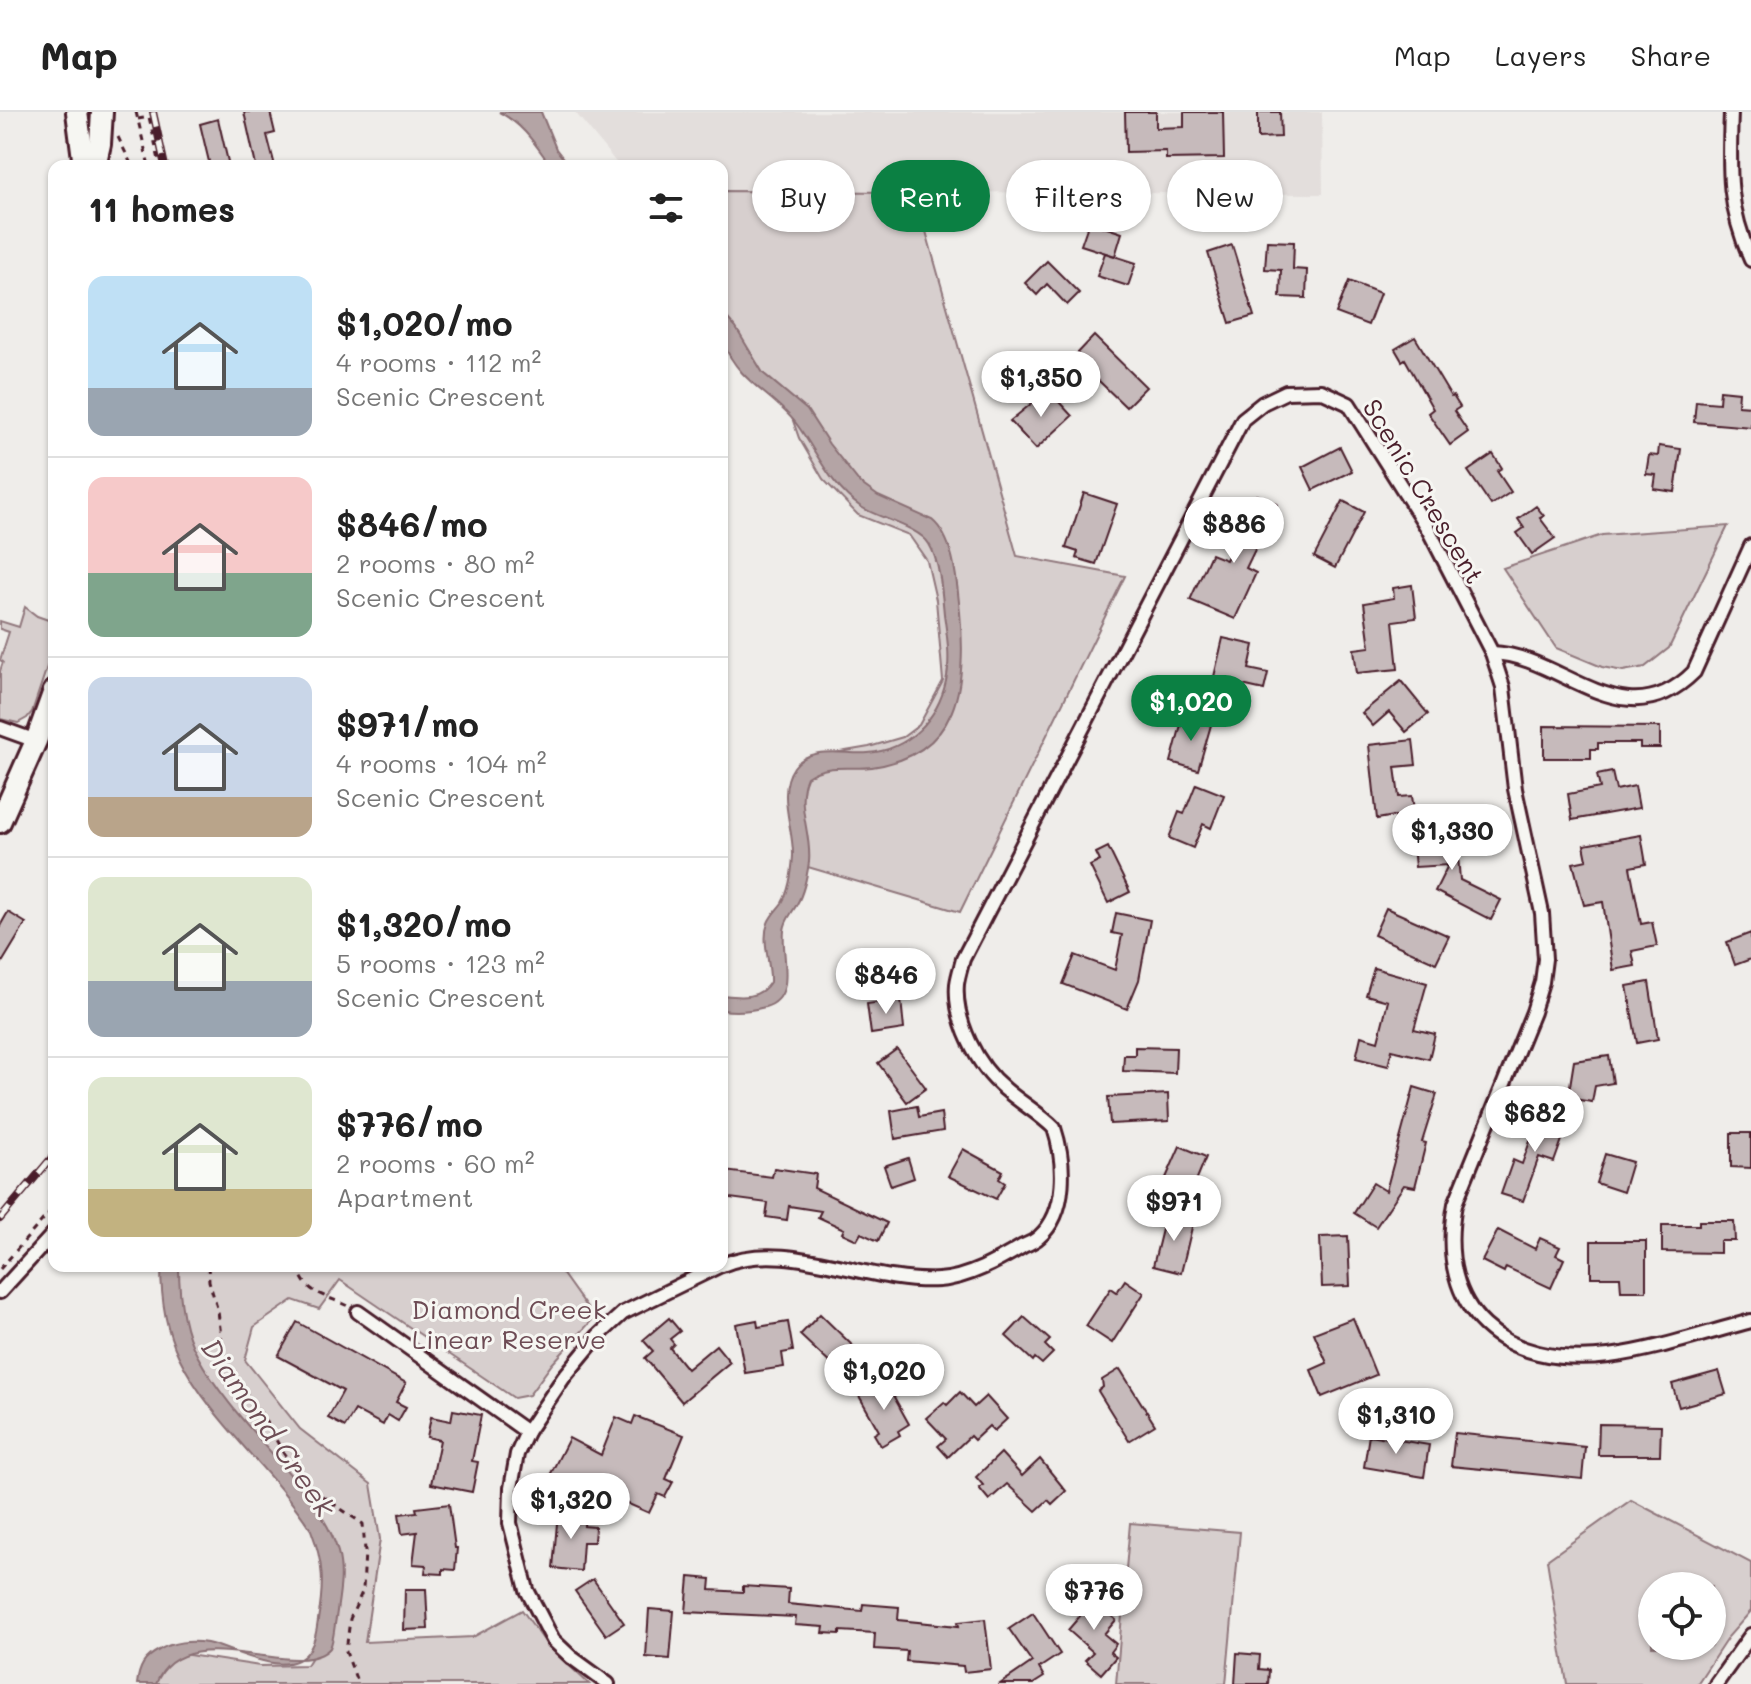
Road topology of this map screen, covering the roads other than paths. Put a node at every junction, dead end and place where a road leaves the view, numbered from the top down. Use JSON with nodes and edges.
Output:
{"nodes":[{"id":1,"x":77,"y":112,"type":"edge"},
{"id":2,"x":102,"y":112,"type":"edge"},
{"id":3,"x":1731,"y":112,"type":"edge"},
{"id":4,"x":83,"y":160,"type":"edge"},
{"id":5,"x":96,"y":160,"type":"edge"},
{"id":6,"x":1751,"y":260,"type":"edge"},
{"id":7,"x":1751,"y":546,"type":"edge"},
{"id":8,"x":1492,"y":653,"type":"junction"},
{"id":9,"x":48,"y":708,"type":"edge"},
{"id":10,"x":0,"y":728,"type":"edge"},
{"id":11,"x":36,"y":741,"type":"junction"},
{"id":12,"x":0,"y":822,"type":"edge"},
{"id":13,"x":48,"y":1240,"type":"edge"},
{"id":14,"x":728,"y":1263,"type":"edge"},
{"id":15,"x":707,"y":1272,"type":"edge"},
{"id":16,"x":0,"y":1292,"type":"edge"},
{"id":17,"x":358,"y":1312,"type":"road end"},
{"id":18,"x":1751,"y":1321,"type":"edge"},
{"id":19,"x":527,"y":1432,"type":"junction"},
{"id":20,"x":1751,"y":1635,"type":"edge"},
{"id":21,"x":608,"y":1684,"type":"edge"},
{"id":22,"x":1716,"y":1684,"type":"edge"}],
"edges":[{"from":1,"to":4,"type":"main road"},
{"from":2,"to":5,"type":"main road"},
{"from":3,"to":6,"type":"street"},
{"from":7,"to":8,"type":"street"},
{"from":8,"to":14,"type":"street","name":"Scenic Crescent"},
{"from":8,"to":18,"type":"street","name":"Scenic Crescent"},
{"from":9,"to":11,"type":"main road"},
{"from":10,"to":11,"type":"street"},
{"from":11,"to":12,"type":"main road"},
{"from":13,"to":16,"type":"street"},
{"from":15,"to":19,"type":"street","name":"Scenic Crescent"},
{"from":17,"to":19,"type":"street"},
{"from":19,"to":21,"type":"street","name":"Scenic Crescent"},
{"from":20,"to":22,"type":"street"}]}
